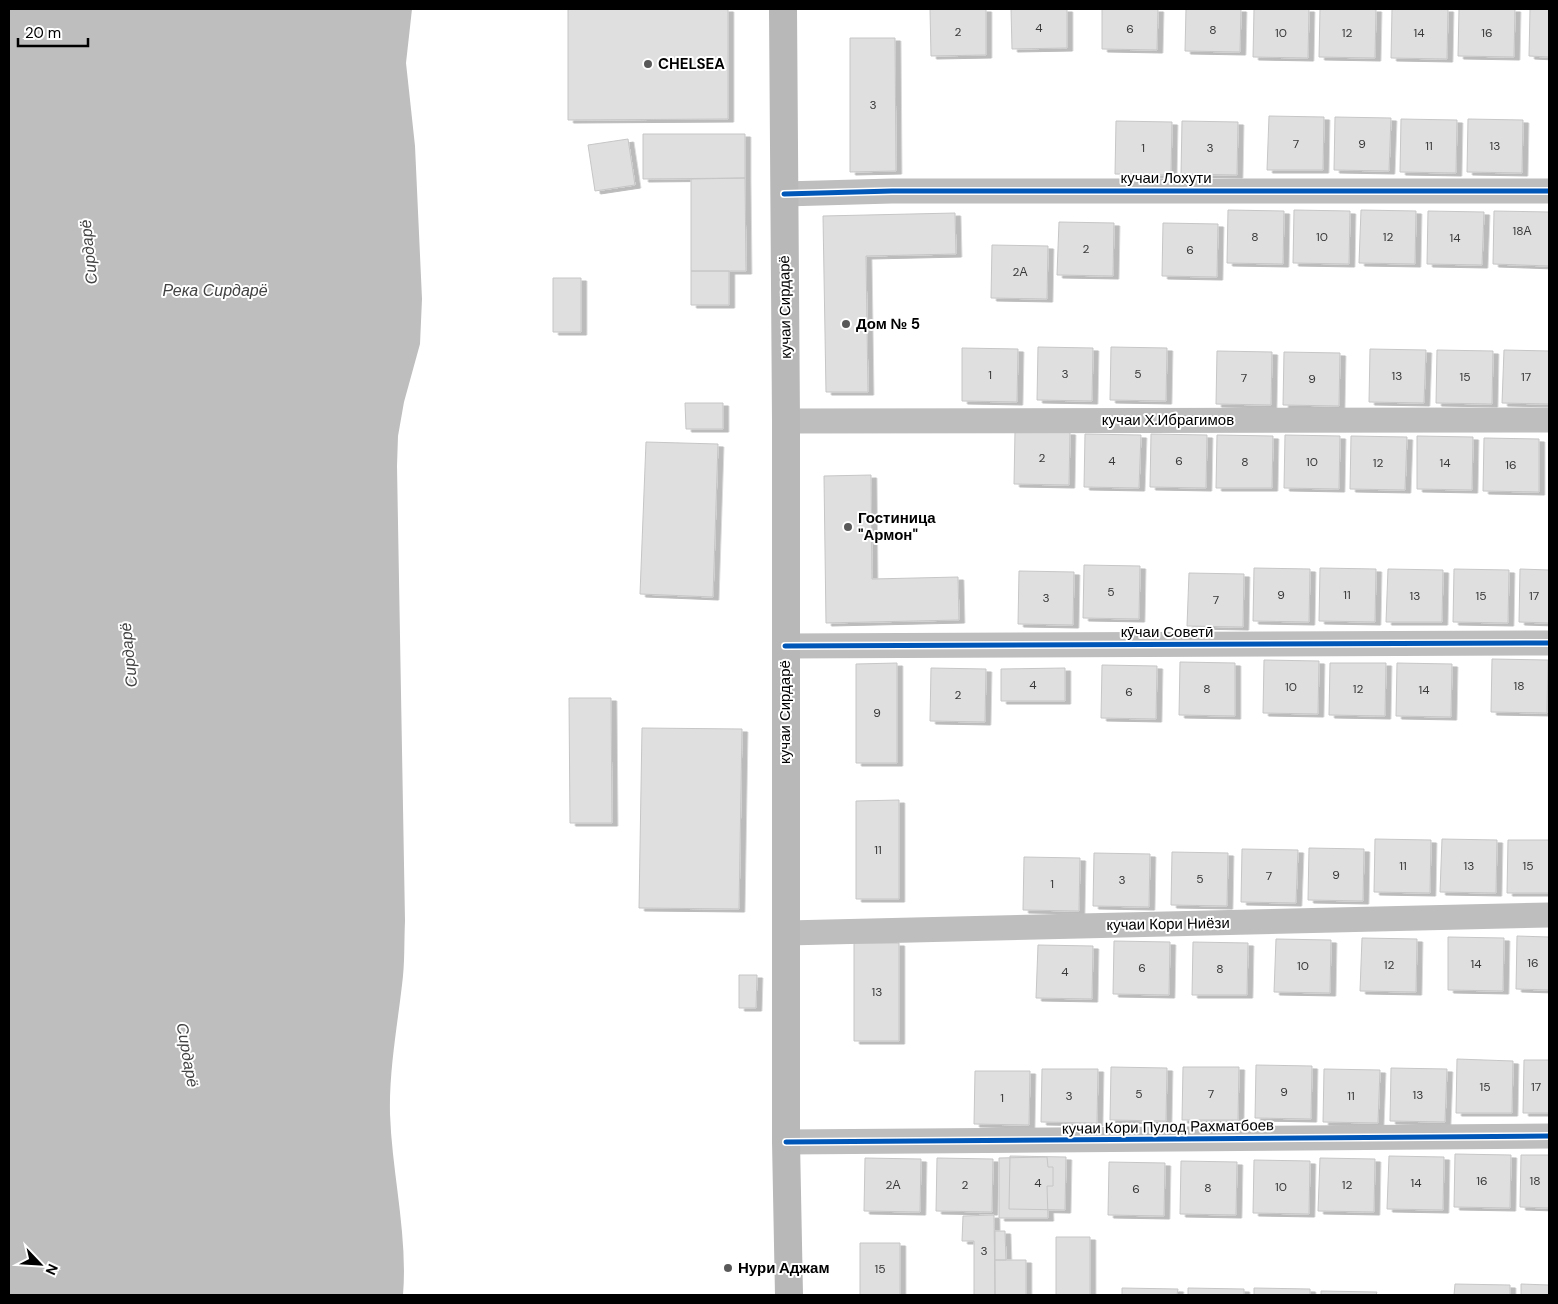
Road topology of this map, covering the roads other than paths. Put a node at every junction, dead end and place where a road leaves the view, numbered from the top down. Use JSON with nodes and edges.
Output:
{"nodes":[{"id":1,"x":784,"y":9,"type":"edge"},
{"id":2,"x":1549,"y":191,"type":"edge"},
{"id":3,"x":784,"y":194,"type":"junction"},
{"id":4,"x":1549,"y":420,"type":"edge"},
{"id":5,"x":786,"y":421,"type":"junction"},
{"id":6,"x":1549,"y":643,"type":"edge"},
{"id":7,"x":785,"y":646,"type":"junction"},
{"id":8,"x":1549,"y":915,"type":"edge"},
{"id":9,"x":787,"y":933,"type":"junction"},
{"id":10,"x":1549,"y":1136,"type":"edge"},
{"id":11,"x":786,"y":1142,"type":"junction"},
{"id":12,"x":789,"y":1295,"type":"edge"}],
"edges":[{"from":1,"to":3,"type":"main road","name":"кучаи Сирдарё"},
{"from":2,"to":3,"type":"street","name":"кучаи Лохути"},
{"from":3,"to":5,"type":"main road","name":"кучаи Сирдарё"},
{"from":4,"to":5,"type":"street","name":"кучаи Х.Ибрагимов"},
{"from":5,"to":7,"type":"main road","name":"кучаи Сирдарё"},
{"from":6,"to":7,"type":"street","name":"кӯчаи Советӣ"},
{"from":7,"to":9,"type":"main road","name":"кучаи Сирдарё"},
{"from":8,"to":9,"type":"street","name":"кучаи Кори Ниёзи"},
{"from":9,"to":11,"type":"main road","name":"кучаи Сирдарё"},
{"from":10,"to":11,"type":"street","name":"кучаи Кори Пулод Рахматбоев"},
{"from":11,"to":12,"type":"main road","name":"кучаи Сирдарё"}]}
